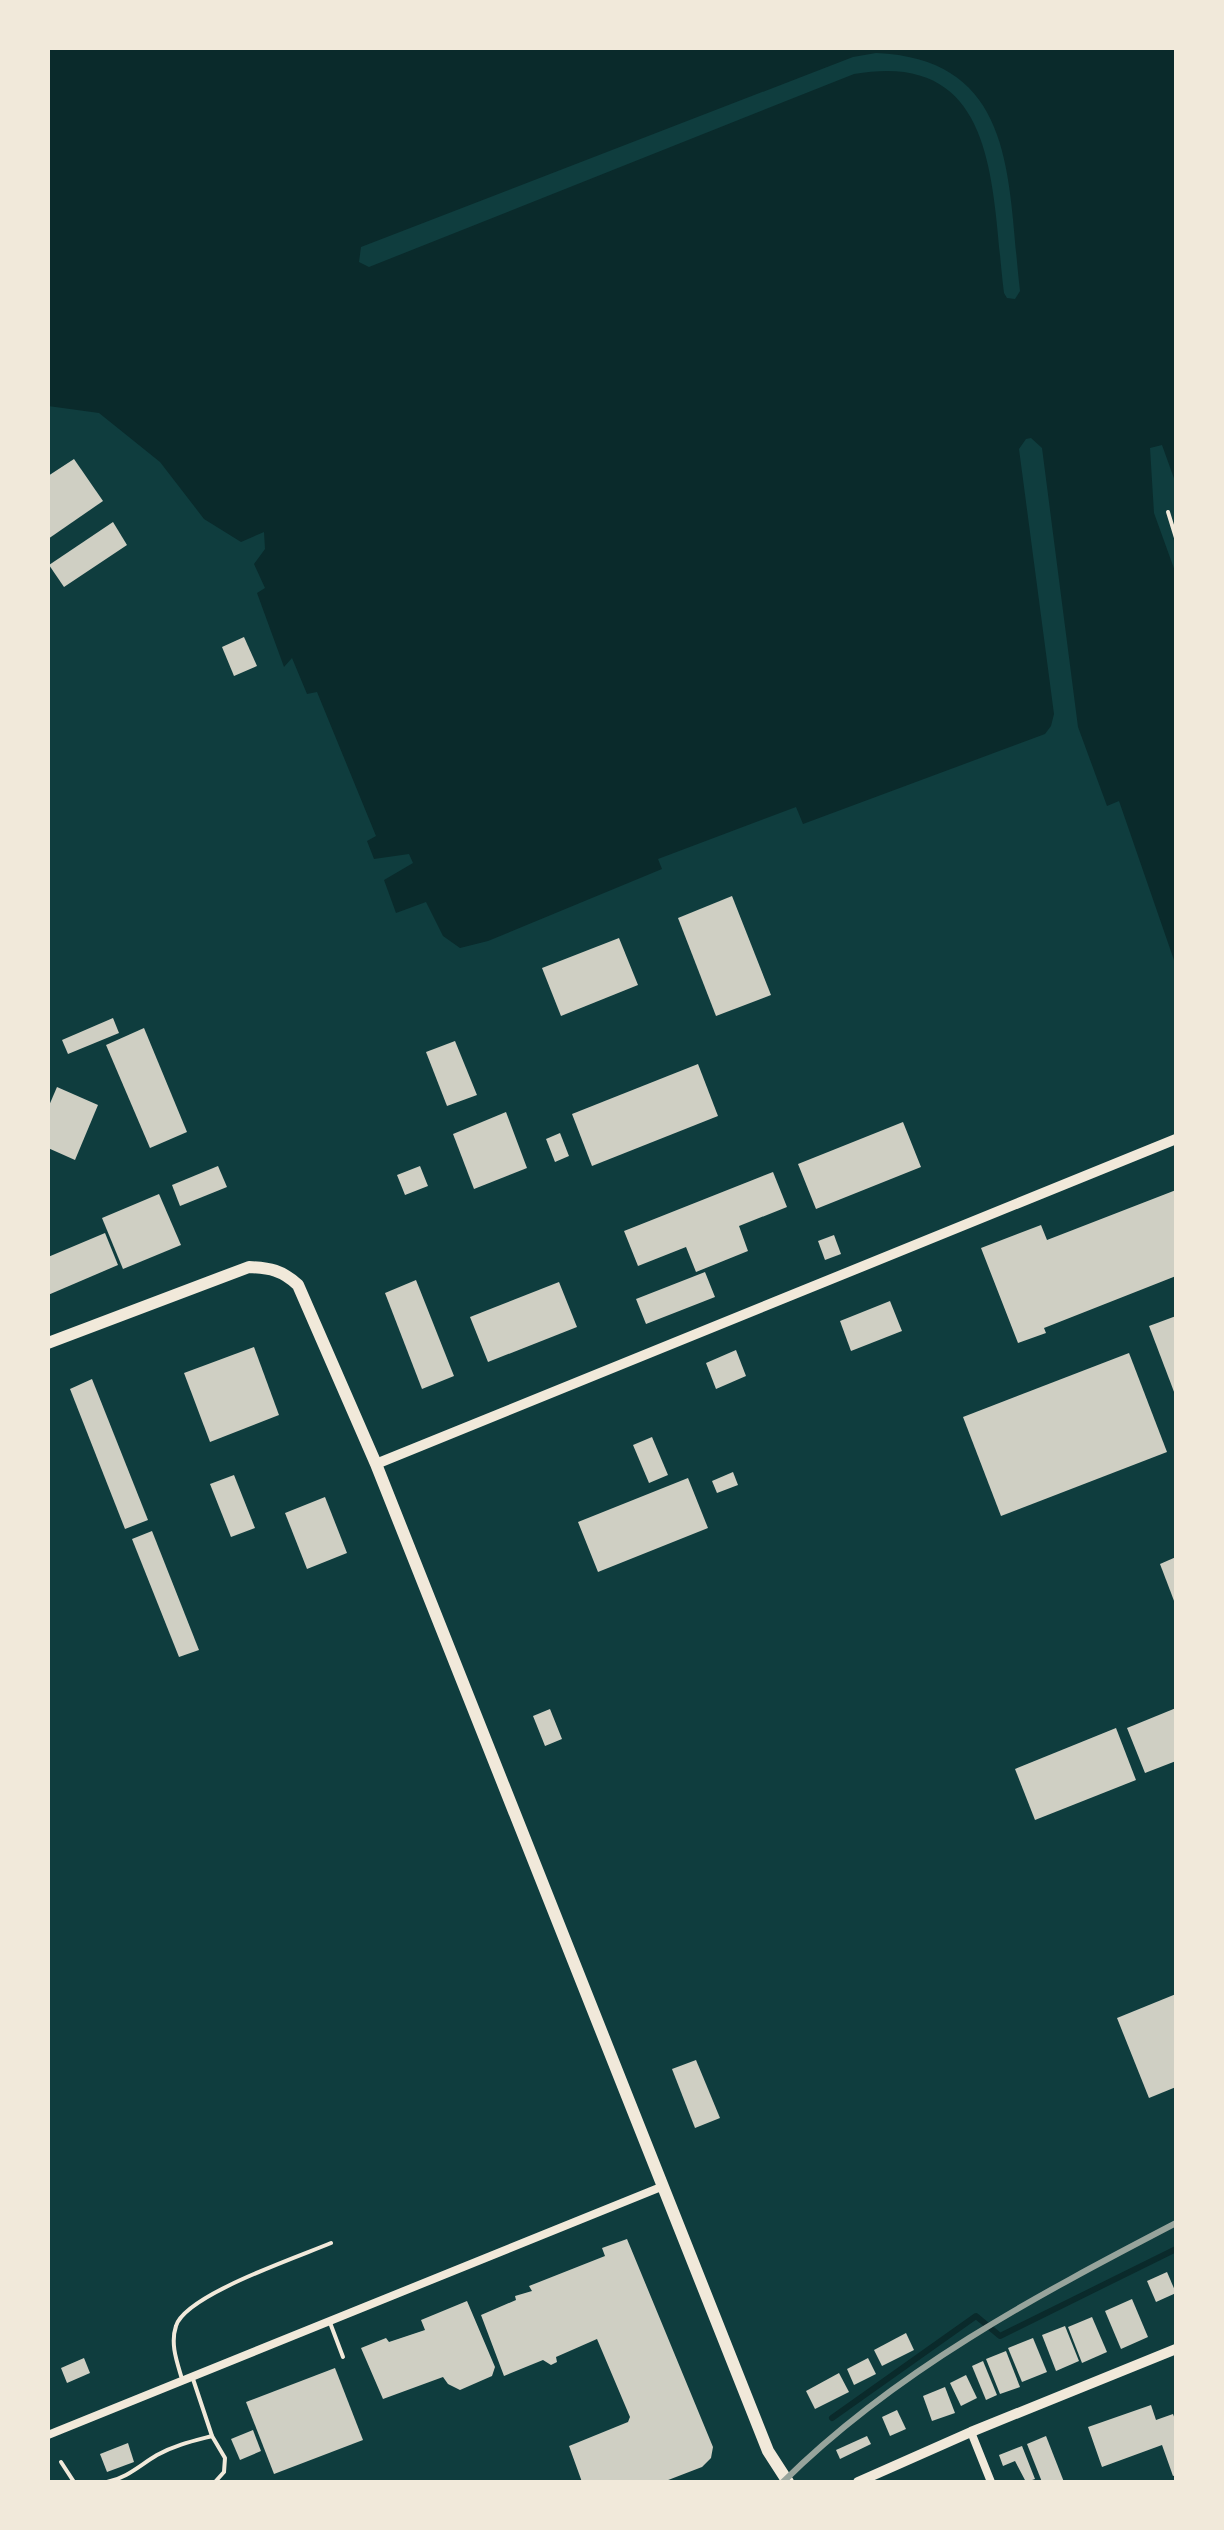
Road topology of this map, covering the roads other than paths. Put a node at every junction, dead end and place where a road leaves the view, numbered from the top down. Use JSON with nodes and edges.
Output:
{"nodes":[{"id":1,"x":1176,"y":1139,"type":"edge"},
{"id":2,"x":48,"y":1343,"type":"edge"},
{"id":3,"x":376,"y":1464,"type":"junction"},
{"id":4,"x":661,"y":2187,"type":"junction"},
{"id":5,"x":331,"y":2243,"type":"dead end"},
{"id":6,"x":329,"y":2320,"type":"junction"},
{"id":7,"x":1176,"y":2349,"type":"edge"},
{"id":8,"x":344,"y":2357,"type":"dead end"},
{"id":9,"x":187,"y":2378,"type":"junction"},
{"id":10,"x":971,"y":2432,"type":"junction"},
{"id":11,"x":48,"y":2435,"type":"edge"},
{"id":12,"x":212,"y":2436,"type":"junction"},
{"id":13,"x":61,"y":2462,"type":"dead end"},
{"id":14,"x":74,"y":2482,"type":"edge"},
{"id":15,"x":107,"y":2482,"type":"edge"},
{"id":16,"x":215,"y":2482,"type":"edge"},
{"id":17,"x":788,"y":2482,"type":"edge"},
{"id":18,"x":858,"y":2482,"type":"edge"},
{"id":19,"x":991,"y":2482,"type":"edge"}],
"edges":[{"from":1,"to":3,"type":"street"},
{"from":2,"to":3,"type":"highway"},
{"from":3,"to":4,"type":"highway"},
{"from":4,"to":6,"type":"street"},
{"from":4,"to":17,"type":"highway"},
{"from":5,"to":9,"type":"lane"},
{"from":6,"to":8,"type":"lane"},
{"from":6,"to":9,"type":"street"},
{"from":7,"to":10,"type":"street"},
{"from":9,"to":11,"type":"street"},
{"from":9,"to":12,"type":"lane"},
{"from":10,"to":18,"type":"street"},
{"from":10,"to":19,"type":"street"},
{"from":12,"to":15,"type":"lane"},
{"from":12,"to":16,"type":"lane"},
{"from":13,"to":14,"type":"lane"}]}
